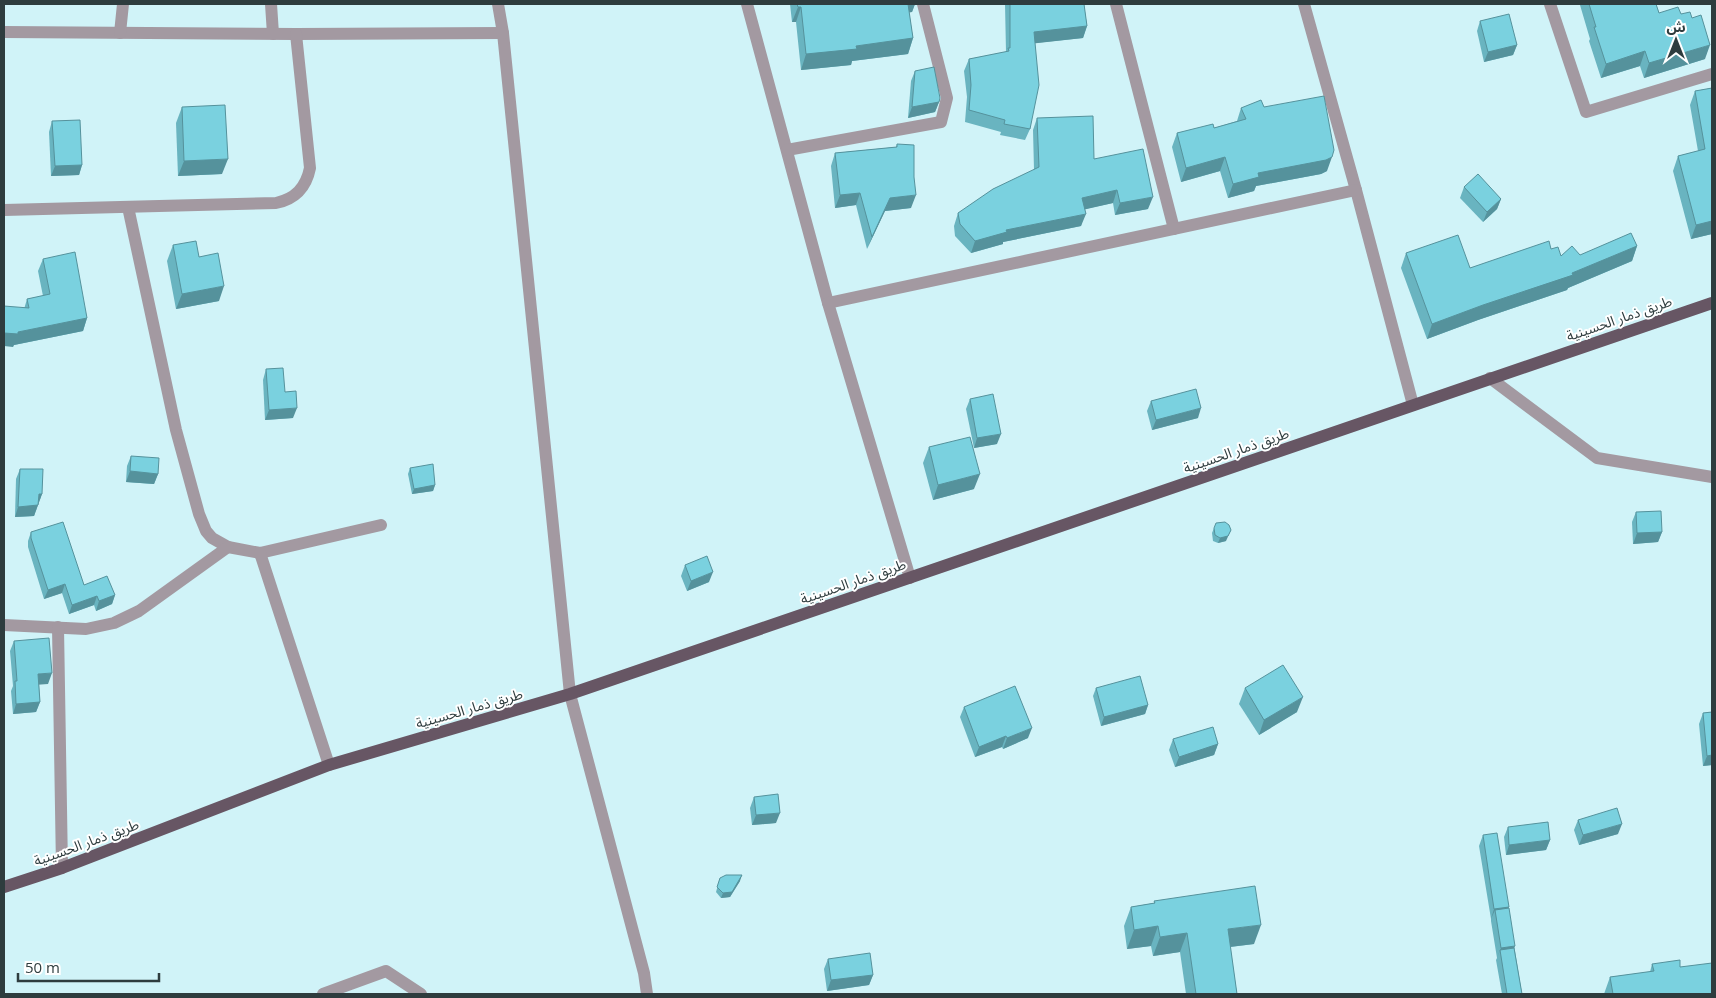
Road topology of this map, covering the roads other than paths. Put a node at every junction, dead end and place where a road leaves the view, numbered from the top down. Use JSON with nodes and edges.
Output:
{"nodes":[{"id":1,"x":123,"y":4,"type":"edge"},
{"id":2,"x":271,"y":4,"type":"edge"},
{"id":3,"x":498,"y":4,"type":"edge"},
{"id":4,"x":747,"y":4,"type":"edge"},
{"id":5,"x":923,"y":4,"type":"edge"},
{"id":6,"x":1116,"y":4,"type":"edge"},
{"id":7,"x":1304,"y":4,"type":"edge"},
{"id":8,"x":1550,"y":4,"type":"edge"},
{"id":9,"x":4,"y":32,"type":"edge"},
{"id":10,"x":120,"y":33,"type":"junction"},
{"id":11,"x":502,"y":33,"type":"junction"},
{"id":12,"x":273,"y":34,"type":"junction"},
{"id":13,"x":296,"y":34,"type":"junction"},
{"id":14,"x":1712,"y":74,"type":"edge"},
{"id":15,"x":787,"y":150,"type":"junction"},
{"id":16,"x":1356,"y":190,"type":"junction"},
{"id":17,"x":128,"y":207,"type":"junction"},
{"id":18,"x":4,"y":210,"type":"edge"},
{"id":19,"x":1174,"y":229,"type":"junction"},
{"id":20,"x":828,"y":303,"type":"junction"},
{"id":21,"x":1712,"y":303,"type":"edge"},
{"id":22,"x":1490,"y":378,"type":"junction"},
{"id":23,"x":1413,"y":405,"type":"junction"},
{"id":24,"x":1712,"y":477,"type":"edge"},
{"id":25,"x":381,"y":525,"type":"dead end"},
{"id":26,"x":228,"y":548,"type":"junction"},
{"id":27,"x":260,"y":553,"type":"junction"},
{"id":28,"x":910,"y":578,"type":"junction"},
{"id":29,"x":4,"y":625,"type":"edge"},
{"id":30,"x":58,"y":628,"type":"junction"},
{"id":31,"x":570,"y":694,"type":"junction"},
{"id":32,"x":329,"y":765,"type":"junction"},
{"id":33,"x":62,"y":868,"type":"junction"},
{"id":34,"x":4,"y":887,"type":"edge"},
{"id":35,"x":323,"y":994,"type":"edge"},
{"id":36,"x":421,"y":994,"type":"edge"},
{"id":37,"x":647,"y":994,"type":"edge"}],
"edges":[{"from":1,"to":10,"type":"street"},
{"from":2,"to":12,"type":"street"},
{"from":3,"to":11,"type":"street"},
{"from":4,"to":15,"type":"street"},
{"from":5,"to":15,"type":"street"},
{"from":6,"to":19,"type":"street"},
{"from":7,"to":16,"type":"street"},
{"from":8,"to":14,"type":"street"},
{"from":9,"to":10,"type":"street"},
{"from":10,"to":12,"type":"street"},
{"from":11,"to":13,"type":"street"},
{"from":11,"to":31,"type":"street"},
{"from":12,"to":13,"type":"street"},
{"from":13,"to":17,"type":"street"},
{"from":15,"to":20,"type":"street"},
{"from":16,"to":19,"type":"street"},
{"from":16,"to":23,"type":"street"},
{"from":17,"to":18,"type":"street"},
{"from":17,"to":26,"type":"street"},
{"from":19,"to":20,"type":"street"},
{"from":20,"to":28,"type":"street"},
{"from":21,"to":22,"type":"main road","name":"طريق ذمار الحسينية"},
{"from":22,"to":23,"type":"main road","name":"طريق ذمار الحسينية"},
{"from":22,"to":24,"type":"street"},
{"from":23,"to":28,"type":"main road","name":"طريق ذمار الحسينية"},
{"from":25,"to":27,"type":"street"},
{"from":26,"to":27,"type":"street"},
{"from":26,"to":30,"type":"street"},
{"from":27,"to":32,"type":"street"},
{"from":28,"to":31,"type":"main road","name":"طريق ذمار الحسينية"},
{"from":29,"to":30,"type":"street"},
{"from":30,"to":33,"type":"street"},
{"from":31,"to":32,"type":"main road","name":"طريق ذمار الحسينية"},
{"from":31,"to":37,"type":"street"},
{"from":32,"to":33,"type":"main road","name":"طريق ذمار الحسينية"},
{"from":33,"to":34,"type":"main road","name":"طريق ذمار الحسينية"},
{"from":35,"to":36,"type":"street"}]}
